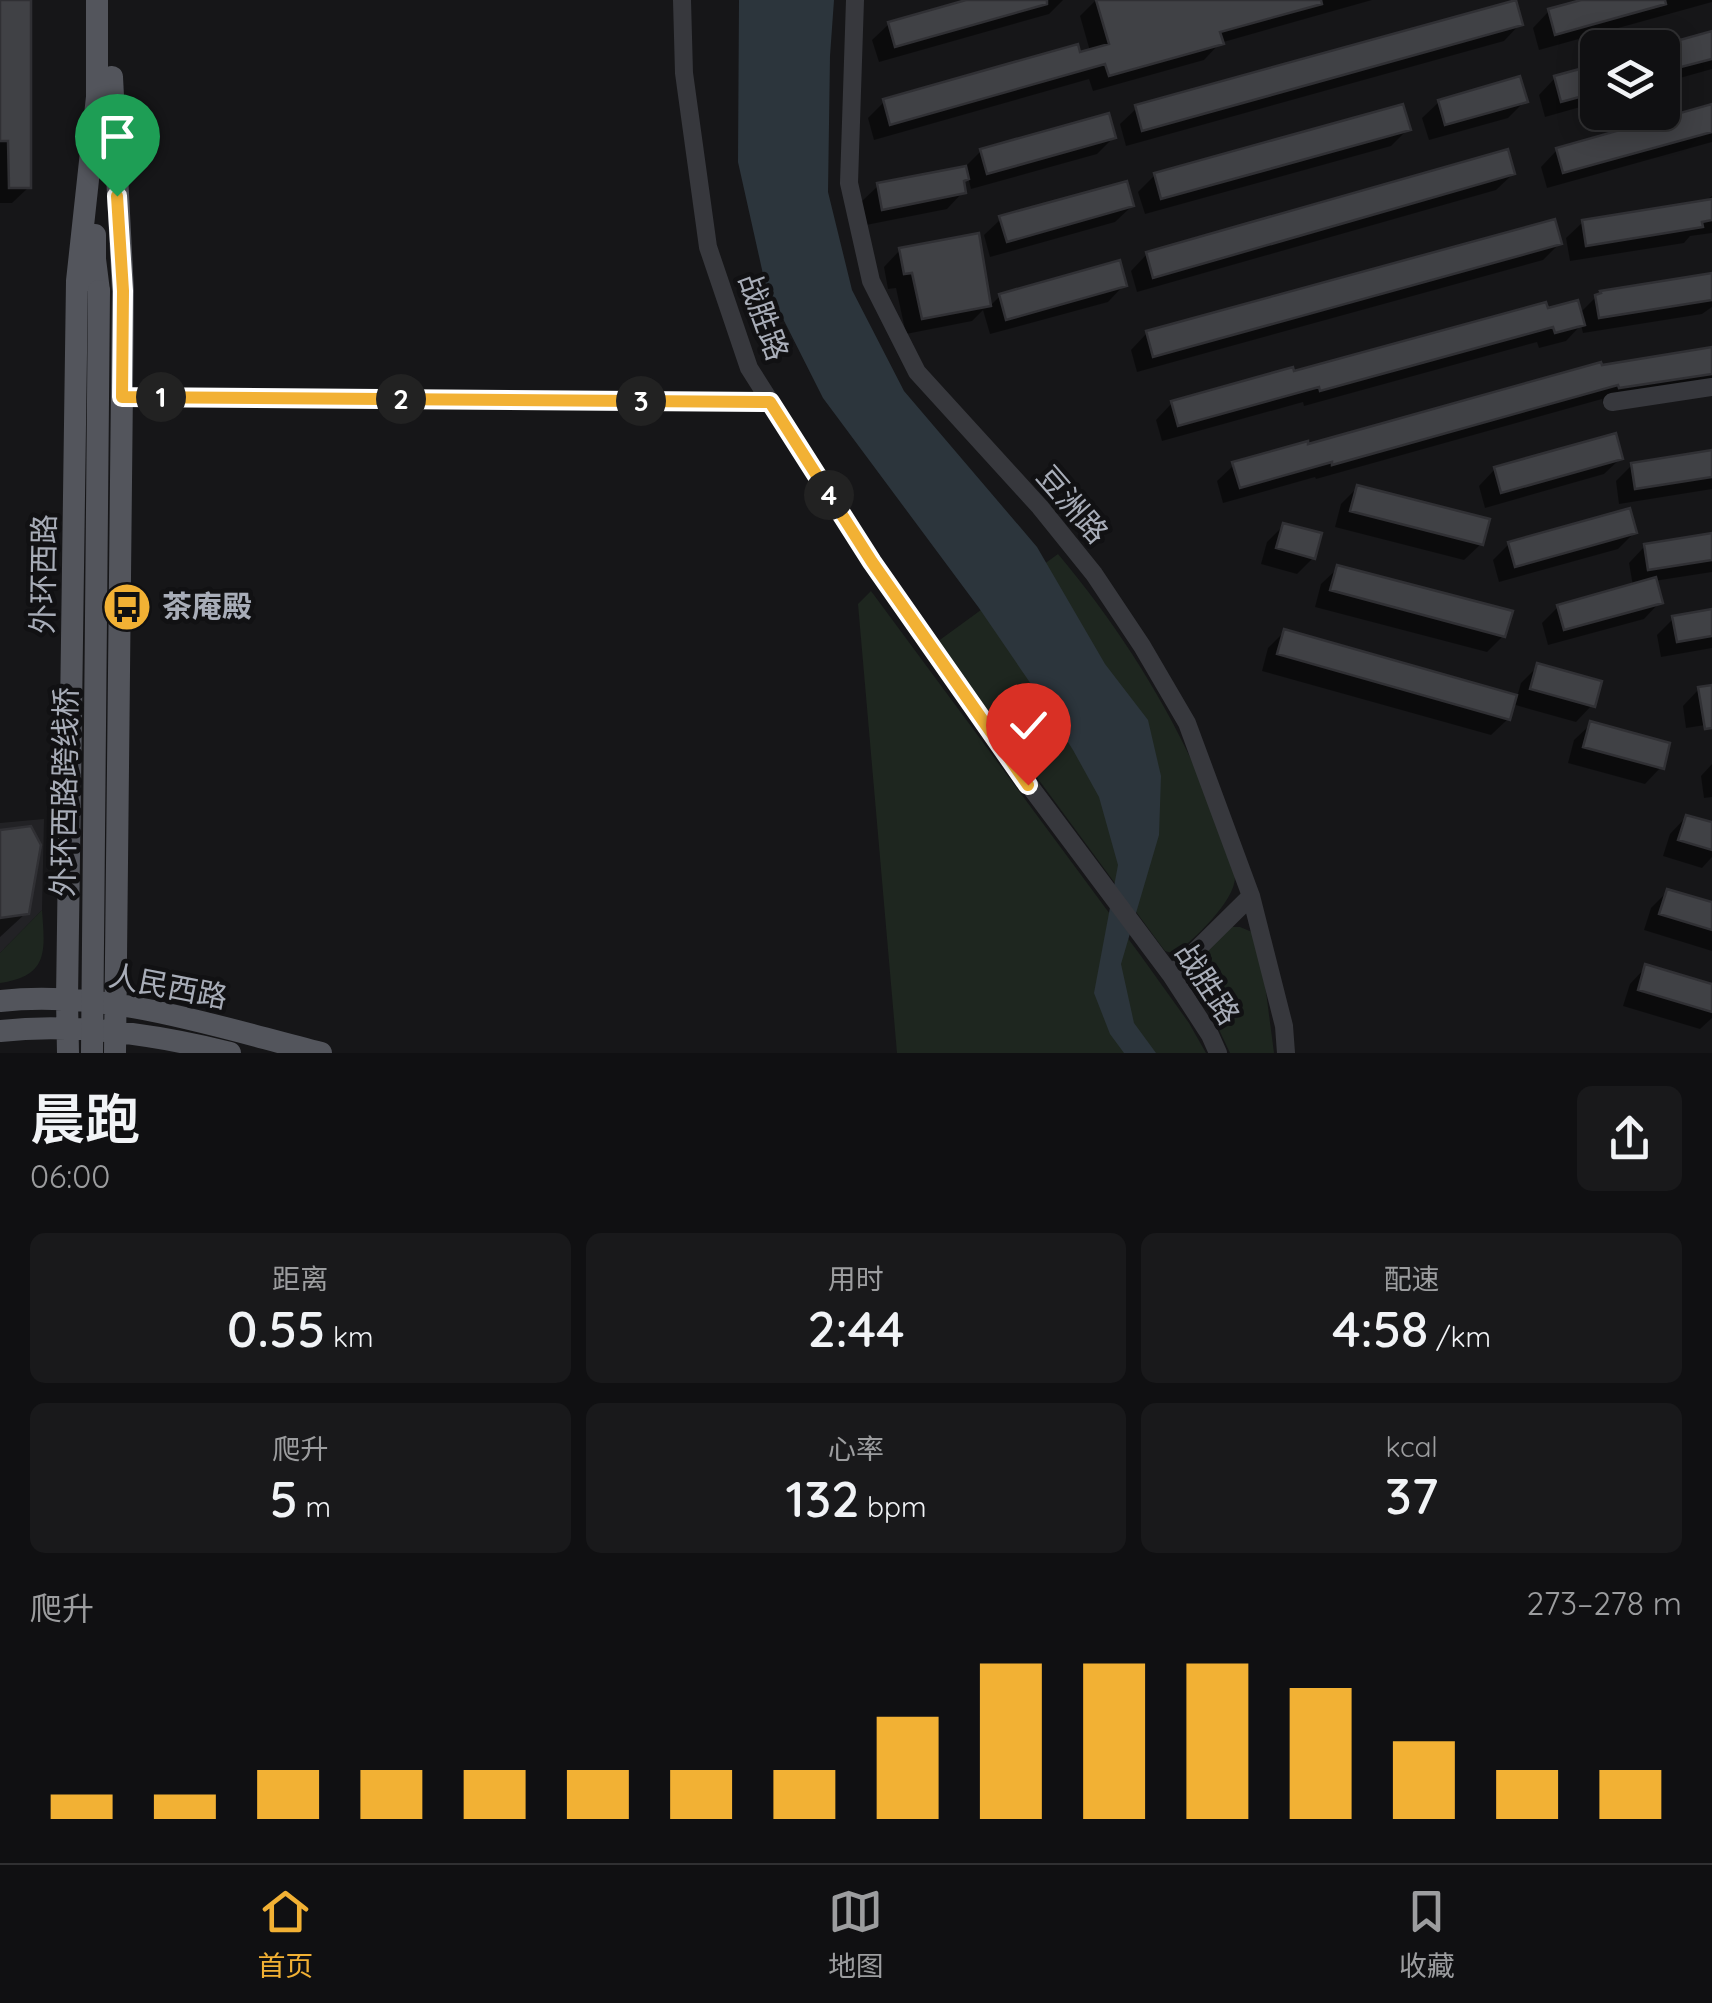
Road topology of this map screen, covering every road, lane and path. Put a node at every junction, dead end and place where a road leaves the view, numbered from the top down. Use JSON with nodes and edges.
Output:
{"nodes":[{"id":1,"x":98,"y":0,"type":"edge"},
{"id":2,"x":113,"y":0,"type":"edge"},
{"id":3,"x":682,"y":0,"type":"edge"},
{"id":4,"x":856,"y":0,"type":"edge"},
{"id":5,"x":104,"y":99,"type":"junction"},
{"id":6,"x":100,"y":292,"type":"joint"},
{"id":7,"x":1712,"y":386,"type":"edge"},
{"id":8,"x":122,"y":397,"type":"junction"},
{"id":9,"x":770,"y":402,"type":"junction"},
{"id":10,"x":1612,"y":402,"type":"dead end"},
{"id":11,"x":1251,"y":896,"type":"junction"},
{"id":12,"x":1171,"y":975,"type":"junction"},
{"id":13,"x":67,"y":999,"type":"junction"},
{"id":14,"x":0,"y":1001,"type":"edge"},
{"id":15,"x":116,"y":1006,"type":"junction"},
{"id":16,"x":67,"y":1028,"type":"junction"},
{"id":17,"x":0,"y":1030,"type":"edge"},
{"id":18,"x":115,"y":1043,"type":"edge"},
{"id":19,"x":68,"y":1053,"type":"edge"},
{"id":20,"x":92,"y":1053,"type":"edge"},
{"id":21,"x":230,"y":1053,"type":"edge"},
{"id":22,"x":321,"y":1053,"type":"edge"},
{"id":23,"x":1218,"y":1053,"type":"edge"},
{"id":24,"x":1286,"y":1053,"type":"edge"}],
"edges":[{"from":1,"to":5,"type":"main road","name":"外环西路"},
{"from":2,"to":5,"type":"main road","name":"外环西路"},
{"from":3,"to":9,"type":"street","name":"战胜路"},
{"from":4,"to":11,"type":"street","name":"豆洲路"},
{"from":5,"to":6,"type":"main road","name":"外环西路"},
{"from":5,"to":8,"type":"main road","name":"外环西路"},
{"from":5,"to":13,"type":"main road","name":"外环西路"},
{"from":6,"to":20,"type":"main road","name":"外环西路跨线桥","bridge":true},
{"from":7,"to":10,"type":"street"},
{"from":8,"to":9,"type":"street"},
{"from":8,"to":15,"type":"main road","name":"外环西路"},
{"from":9,"to":12,"type":"street","name":"战胜路"},
{"from":11,"to":12,"type":"street"},
{"from":11,"to":24,"type":"street","name":"豆洲路"},
{"from":12,"to":23,"type":"street","name":"战胜路"},
{"from":13,"to":14,"type":"main road","name":"人民西路"},
{"from":13,"to":15,"type":"main road","name":"人民西路"},
{"from":13,"to":16,"type":"main road","name":"外环西路"},
{"from":15,"to":18,"type":"main road","name":"外环西路"},
{"from":15,"to":22,"type":"main road","name":"人民西路"},
{"from":16,"to":17,"type":"main road","name":"人民西路"},
{"from":16,"to":18,"type":"main road","name":"人民西路"},
{"from":16,"to":19,"type":"main road","name":"外环西路"},
{"from":18,"to":21,"type":"main road","name":"人民西路"}]}
